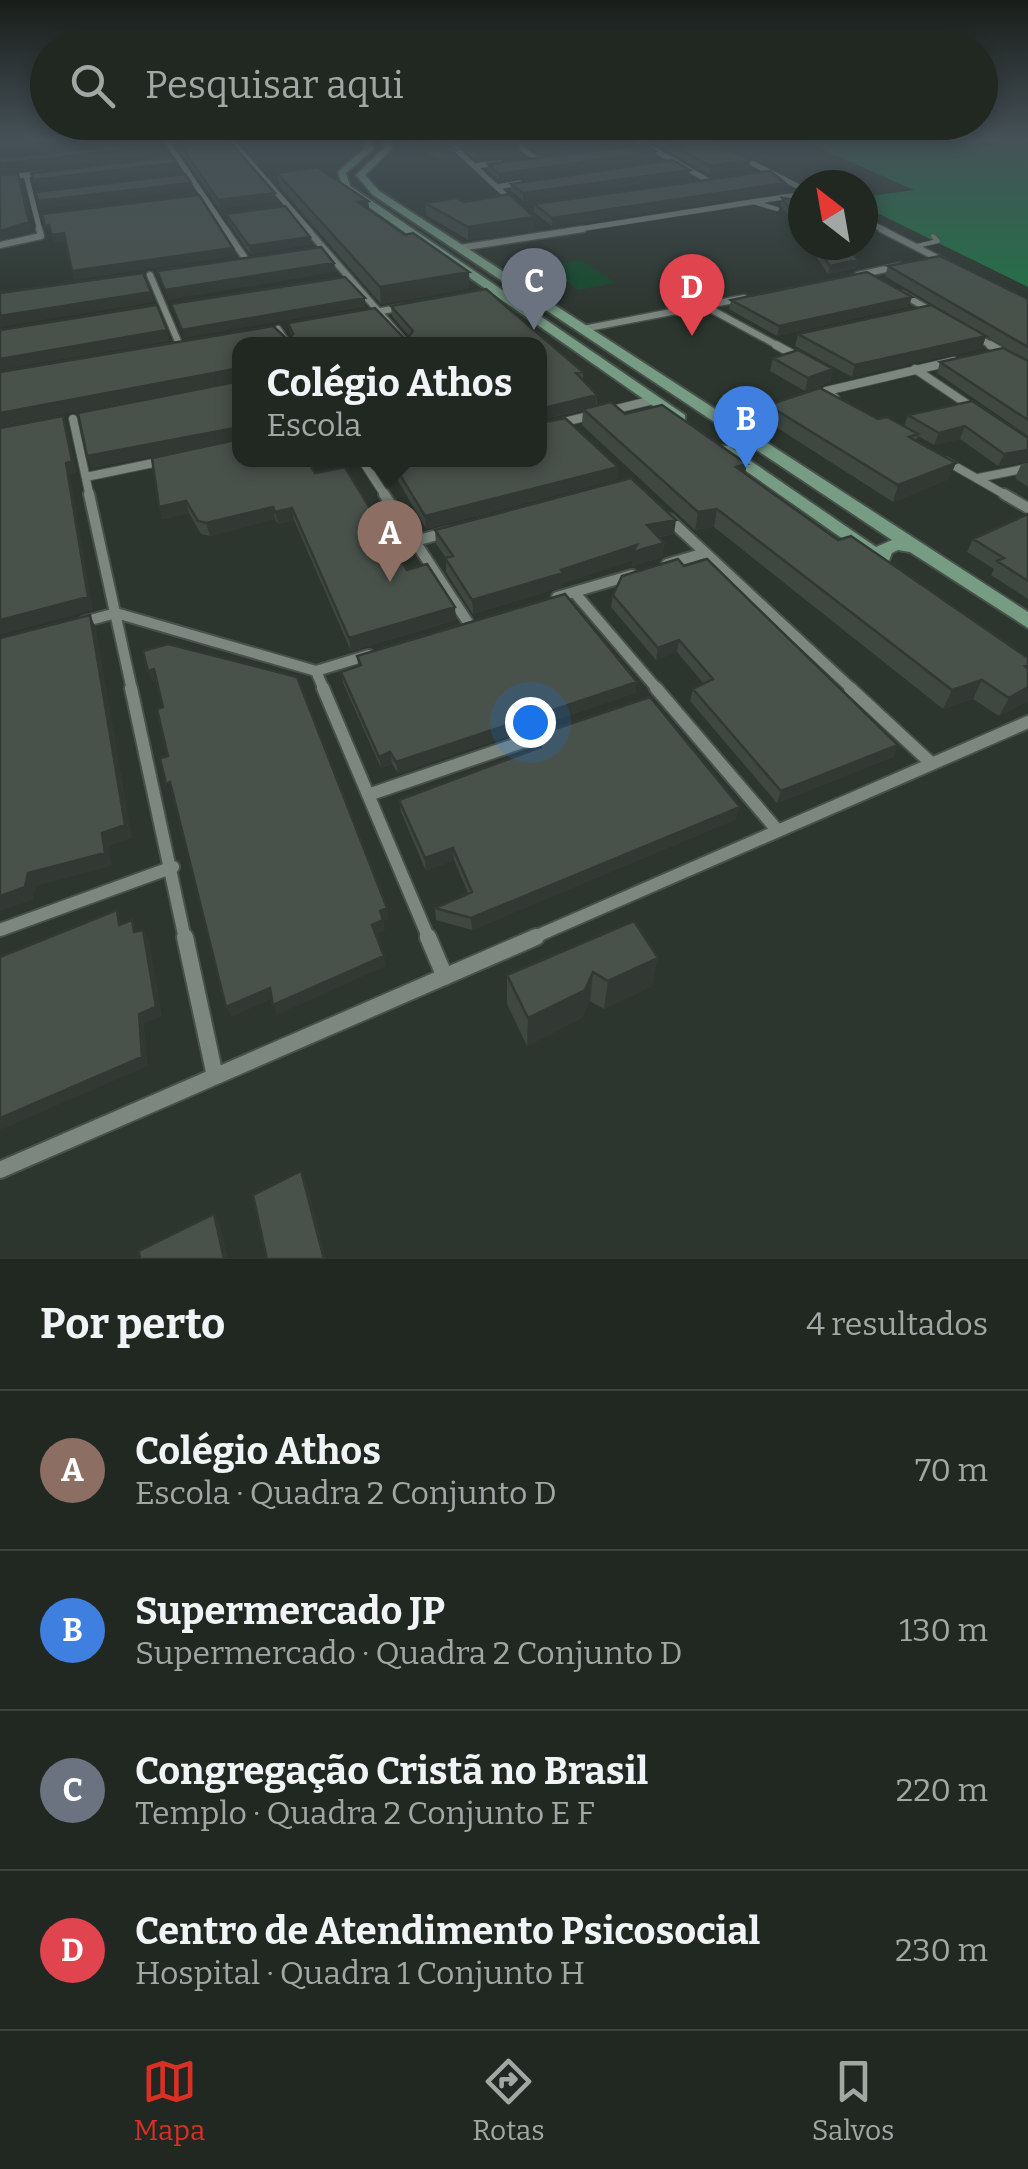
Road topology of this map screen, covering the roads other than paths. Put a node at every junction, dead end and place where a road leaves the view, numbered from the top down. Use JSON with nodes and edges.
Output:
{"nodes":[{"id":1,"x":33,"y":199,"type":"edge"},
{"id":2,"x":205,"y":199,"type":"edge"},
{"id":3,"x":283,"y":199,"type":"edge"},
{"id":4,"x":366,"y":199,"type":"edge"},
{"id":5,"x":381,"y":199,"type":"edge"},
{"id":6,"x":509,"y":199,"type":"edge"},
{"id":7,"x":770,"y":199,"type":"edge"},
{"id":8,"x":752,"y":202,"type":"junction"},
{"id":9,"x":289,"y":206,"type":"junction"},
{"id":10,"x":271,"y":208,"type":"edge"},
{"id":11,"x":520,"y":208,"type":"edge"},
{"id":12,"x":777,"y":209,"type":"dead end"},
{"id":13,"x":235,"y":213,"type":"edge"},
{"id":14,"x":216,"y":216,"type":"junction"},
{"id":15,"x":533,"y":221,"type":"edge"},
{"id":16,"x":878,"y":226,"type":"edge"},
{"id":17,"x":414,"y":227,"type":"junction"},
{"id":18,"x":547,"y":234,"type":"junction"},
{"id":19,"x":933,"y":236,"type":"dead end"},
{"id":20,"x":0,"y":245,"type":"edge"},
{"id":21,"x":917,"y":246,"type":"junction"},
{"id":22,"x":326,"y":248,"type":"junction"},
{"id":23,"x":459,"y":248,"type":"junction"},
{"id":24,"x":310,"y":251,"type":"edge"},
{"id":25,"x":263,"y":258,"type":"edge"},
{"id":26,"x":938,"y":259,"type":"junction"},
{"id":27,"x":247,"y":260,"type":"junction"},
{"id":28,"x":924,"y":262,"type":"edge"},
{"id":29,"x":228,"y":264,"type":"edge"},
{"id":30,"x":910,"y":264,"type":"edge"},
{"id":31,"x":953,"y":266,"type":"edge"},
{"id":32,"x":169,"y":272,"type":"edge"},
{"id":33,"x":866,"y":273,"type":"junction"},
{"id":34,"x":150,"y":275,"type":"junction"},
{"id":35,"x":350,"y":277,"type":"junction"},
{"id":36,"x":848,"y":277,"type":"edge"},
{"id":37,"x":131,"y":278,"type":"edge"},
{"id":38,"x":332,"y":280,"type":"edge"},
{"id":39,"x":882,"y":282,"type":"edge"},
{"id":40,"x":495,"y":290,"type":"junction"},
{"id":41,"x":898,"y":291,"type":"edge"},
{"id":42,"x":476,"y":294,"type":"edge"},
{"id":43,"x":758,"y":295,"type":"edge"},
{"id":44,"x":182,"y":304,"type":"edge"},
{"id":45,"x":418,"y":304,"type":"edge"},
{"id":46,"x":704,"y":306,"type":"junction"},
{"id":47,"x":164,"y":307,"type":"junction"},
{"id":48,"x":146,"y":310,"type":"edge"},
{"id":49,"x":929,"y":310,"type":"junction"},
{"id":50,"x":379,"y":311,"type":"junction"},
{"id":51,"x":362,"y":314,"type":"edge"},
{"id":52,"x":910,"y":314,"type":"edge"},
{"id":53,"x":943,"y":318,"type":"edge"},
{"id":54,"x":626,"y":321,"type":"junction"},
{"id":55,"x":295,"y":326,"type":"edge"},
{"id":56,"x":278,"y":329,"type":"junction"},
{"id":57,"x":582,"y":329,"type":"junction"},
{"id":58,"x":258,"y":332,"type":"edge"},
{"id":59,"x":972,"y":334,"type":"edge"},
{"id":60,"x":283,"y":337,"type":"edge"},
{"id":61,"x":401,"y":337,"type":"edge"},
{"id":62,"x":793,"y":339,"type":"dead end"},
{"id":63,"x":200,"y":343,"type":"edge"},
{"id":64,"x":604,"y":343,"type":"junction"},
{"id":65,"x":774,"y":343,"type":"junction"},
{"id":66,"x":180,"y":346,"type":"junction"},
{"id":67,"x":162,"y":350,"type":"edge"},
{"id":68,"x":1000,"y":351,"type":"junction"},
{"id":69,"x":984,"y":354,"type":"edge"},
{"id":70,"x":966,"y":358,"type":"edge"},
{"id":71,"x":803,"y":359,"type":"edge"},
{"id":72,"x":1028,"y":367,"type":"edge"},
{"id":73,"x":915,"y":369,"type":"junction"},
{"id":74,"x":832,"y":375,"type":"edge"},
{"id":75,"x":847,"y":383,"type":"junction"},
{"id":76,"x":653,"y":400,"type":"junction"},
{"id":77,"x":698,"y":404,"type":"junction"},
{"id":78,"x":848,"y":406,"type":"edge"},
{"id":79,"x":670,"y":412,"type":"junction"},
{"id":80,"x":980,"y":412,"type":"edge"},
{"id":81,"x":92,"y":415,"type":"edge"},
{"id":82,"x":73,"y":419,"type":"junction"},
{"id":83,"x":566,"y":421,"type":"junction"},
{"id":84,"x":54,"y":422,"type":"edge"},
{"id":85,"x":547,"y":426,"type":"edge"},
{"id":86,"x":700,"y":433,"type":"edge"},
{"id":87,"x":580,"y":434,"type":"edge"},
{"id":88,"x":716,"y":443,"type":"edge"},
{"id":89,"x":928,"y":452,"type":"edge"},
{"id":90,"x":168,"y":460,"type":"edge"},
{"id":91,"x":367,"y":467,"type":"edge"},
{"id":92,"x":381,"y":467,"type":"edge"},
{"id":93,"x":1028,"y":468,"type":"edge"},
{"id":94,"x":369,"y":470,"type":"junction"},
{"id":95,"x":86,"y":477,"type":"junction"},
{"id":96,"x":977,"y":479,"type":"junction"},
{"id":97,"x":656,"y":506,"type":"edge"},
{"id":98,"x":1028,"y":508,"type":"edge"},
{"id":99,"x":868,"y":516,"type":"junction"},
{"id":100,"x":469,"y":526,"type":"edge"},
{"id":101,"x":836,"y":527,"type":"junction"},
{"id":102,"x":415,"y":540,"type":"junction"},
{"id":103,"x":916,"y":547,"type":"junction"},
{"id":104,"x":705,"y":553,"type":"junction"},
{"id":105,"x":574,"y":592,"type":"junction"},
{"id":106,"x":539,"y":603,"type":"edge"},
{"id":107,"x":116,"y":613,"type":"junction"},
{"id":108,"x":486,"y":619,"type":"edge"},
{"id":109,"x":1028,"y":621,"type":"edge"},
{"id":110,"x":469,"y":624,"type":"junction"},
{"id":111,"x":66,"y":626,"type":"edge"},
{"id":112,"x":450,"y":630,"type":"edge"},
{"id":113,"x":373,"y":653,"type":"edge"},
{"id":114,"x":316,"y":670,"type":"junction"},
{"id":115,"x":660,"y":695,"type":"junction"},
{"id":116,"x":642,"y":702,"type":"edge"},
{"id":117,"x":1028,"y":722,"type":"edge"},
{"id":118,"x":569,"y":726,"type":"edge"},
{"id":119,"x":931,"y":764,"type":"junction"},
{"id":120,"x":368,"y":795,"type":"junction"},
{"id":121,"x":778,"y":831,"type":"junction"},
{"id":122,"x":173,"y":867,"type":"junction"},
{"id":123,"x":0,"y":930,"type":"edge"},
{"id":124,"x":445,"y":977,"type":"junction"},
{"id":125,"x":215,"y":1076,"type":"junction"},
{"id":126,"x":0,"y":1170,"type":"edge"}],
"edges":[{"from":1,"to":20,"type":"street"},
{"from":2,"to":14,"type":"street"},
{"from":3,"to":9,"type":"street"},
{"from":4,"to":17,"type":"street"},
{"from":5,"to":17,"type":"street"},
{"from":6,"to":11,"type":"street"},
{"from":7,"to":8,"type":"street"},
{"from":8,"to":12,"type":"lane"},
{"from":8,"to":18,"type":"street"},
{"from":9,"to":10,"type":"street"},
{"from":9,"to":22,"type":"street"},
{"from":13,"to":14,"type":"street"},
{"from":14,"to":27,"type":"street"},
{"from":15,"to":18,"type":"street"},
{"from":16,"to":21,"type":"street"},
{"from":17,"to":23,"type":"street"},
{"from":17,"to":40,"type":"street"},
{"from":18,"to":23,"type":"street"},
{"from":19,"to":21,"type":"lane"},
{"from":21,"to":26,"type":"street"},
{"from":22,"to":24,"type":"street"},
{"from":22,"to":35,"type":"street"},
{"from":23,"to":57,"type":"street"},
{"from":25,"to":27,"type":"street"},
{"from":26,"to":28,"type":"street"},
{"from":26,"to":31,"type":"street"},
{"from":27,"to":29,"type":"street"},
{"from":30,"to":33,"type":"street"},
{"from":32,"to":34,"type":"street"},
{"from":33,"to":36,"type":"street"},
{"from":33,"to":39,"type":"street"},
{"from":34,"to":37,"type":"street"},
{"from":34,"to":47,"type":"street"},
{"from":35,"to":38,"type":"street"},
{"from":35,"to":50,"type":"street"},
{"from":40,"to":42,"type":"street"},
{"from":40,"to":76,"type":"street"},
{"from":41,"to":49,"type":"street"},
{"from":43,"to":46,"type":"street"},
{"from":44,"to":47,"type":"street"},
{"from":45,"to":50,"type":"street"},
{"from":46,"to":54,"type":"street"},
{"from":46,"to":65,"type":"street"},
{"from":47,"to":48,"type":"street"},
{"from":47,"to":66,"type":"street"},
{"from":49,"to":52,"type":"street"},
{"from":49,"to":53,"type":"street"},
{"from":50,"to":51,"type":"street"},
{"from":50,"to":61,"type":"street"},
{"from":54,"to":57,"type":"street"},
{"from":54,"to":64,"type":"street"},
{"from":55,"to":56,"type":"street"},
{"from":56,"to":58,"type":"street"},
{"from":56,"to":60,"type":"street"},
{"from":57,"to":64,"type":"street"},
{"from":59,"to":68,"type":"street"},
{"from":62,"to":65,"type":"street"},
{"from":63,"to":66,"type":"street"},
{"from":64,"to":77,"type":"street"},
{"from":65,"to":71,"type":"street"},
{"from":66,"to":67,"type":"street"},
{"from":68,"to":69,"type":"street"},
{"from":68,"to":72,"type":"street"},
{"from":70,"to":73,"type":"street"},
{"from":73,"to":75,"type":"street"},
{"from":73,"to":80,"type":"street"},
{"from":74,"to":75,"type":"street"},
{"from":75,"to":78,"type":"street"},
{"from":76,"to":79,"type":"street"},
{"from":76,"to":83,"type":"street"},
{"from":77,"to":79,"type":"street"},
{"from":77,"to":99,"type":"street"},
{"from":79,"to":86,"type":"street"},
{"from":81,"to":82,"type":"street"},
{"from":82,"to":84,"type":"street"},
{"from":82,"to":95,"type":"street"},
{"from":83,"to":85,"type":"street"},
{"from":83,"to":87,"type":"street"},
{"from":88,"to":101,"type":"street"},
{"from":89,"to":96,"type":"street"},
{"from":90,"to":95,"type":"street"},
{"from":91,"to":94,"type":"street"},
{"from":92,"to":94,"type":"street"},
{"from":93,"to":96,"type":"street"},
{"from":94,"to":102,"type":"street"},
{"from":95,"to":107,"type":"street"},
{"from":96,"to":98,"type":"street"},
{"from":97,"to":104,"type":"street"},
{"from":99,"to":101,"type":"street"},
{"from":99,"to":103,"type":"street"},
{"from":100,"to":102,"type":"street"},
{"from":101,"to":103,"type":"street"},
{"from":102,"to":110,"type":"street"},
{"from":103,"to":109,"type":"street"},
{"from":104,"to":105,"type":"street"},
{"from":104,"to":119,"type":"street"},
{"from":105,"to":106,"type":"street"},
{"from":105,"to":115,"type":"street"},
{"from":107,"to":111,"type":"street"},
{"from":107,"to":114,"type":"street"},
{"from":107,"to":122,"type":"street"},
{"from":108,"to":110,"type":"street"},
{"from":110,"to":112,"type":"street"},
{"from":113,"to":114,"type":"street"},
{"from":114,"to":120,"type":"street"},
{"from":115,"to":116,"type":"street"},
{"from":115,"to":121,"type":"street"},
{"from":117,"to":119,"type":"street"},
{"from":118,"to":120,"type":"street"},
{"from":119,"to":121,"type":"street"},
{"from":120,"to":124,"type":"street"},
{"from":121,"to":124,"type":"street"},
{"from":122,"to":123,"type":"street"},
{"from":122,"to":125,"type":"street"},
{"from":124,"to":125,"type":"street"},
{"from":125,"to":126,"type":"street"}]}
